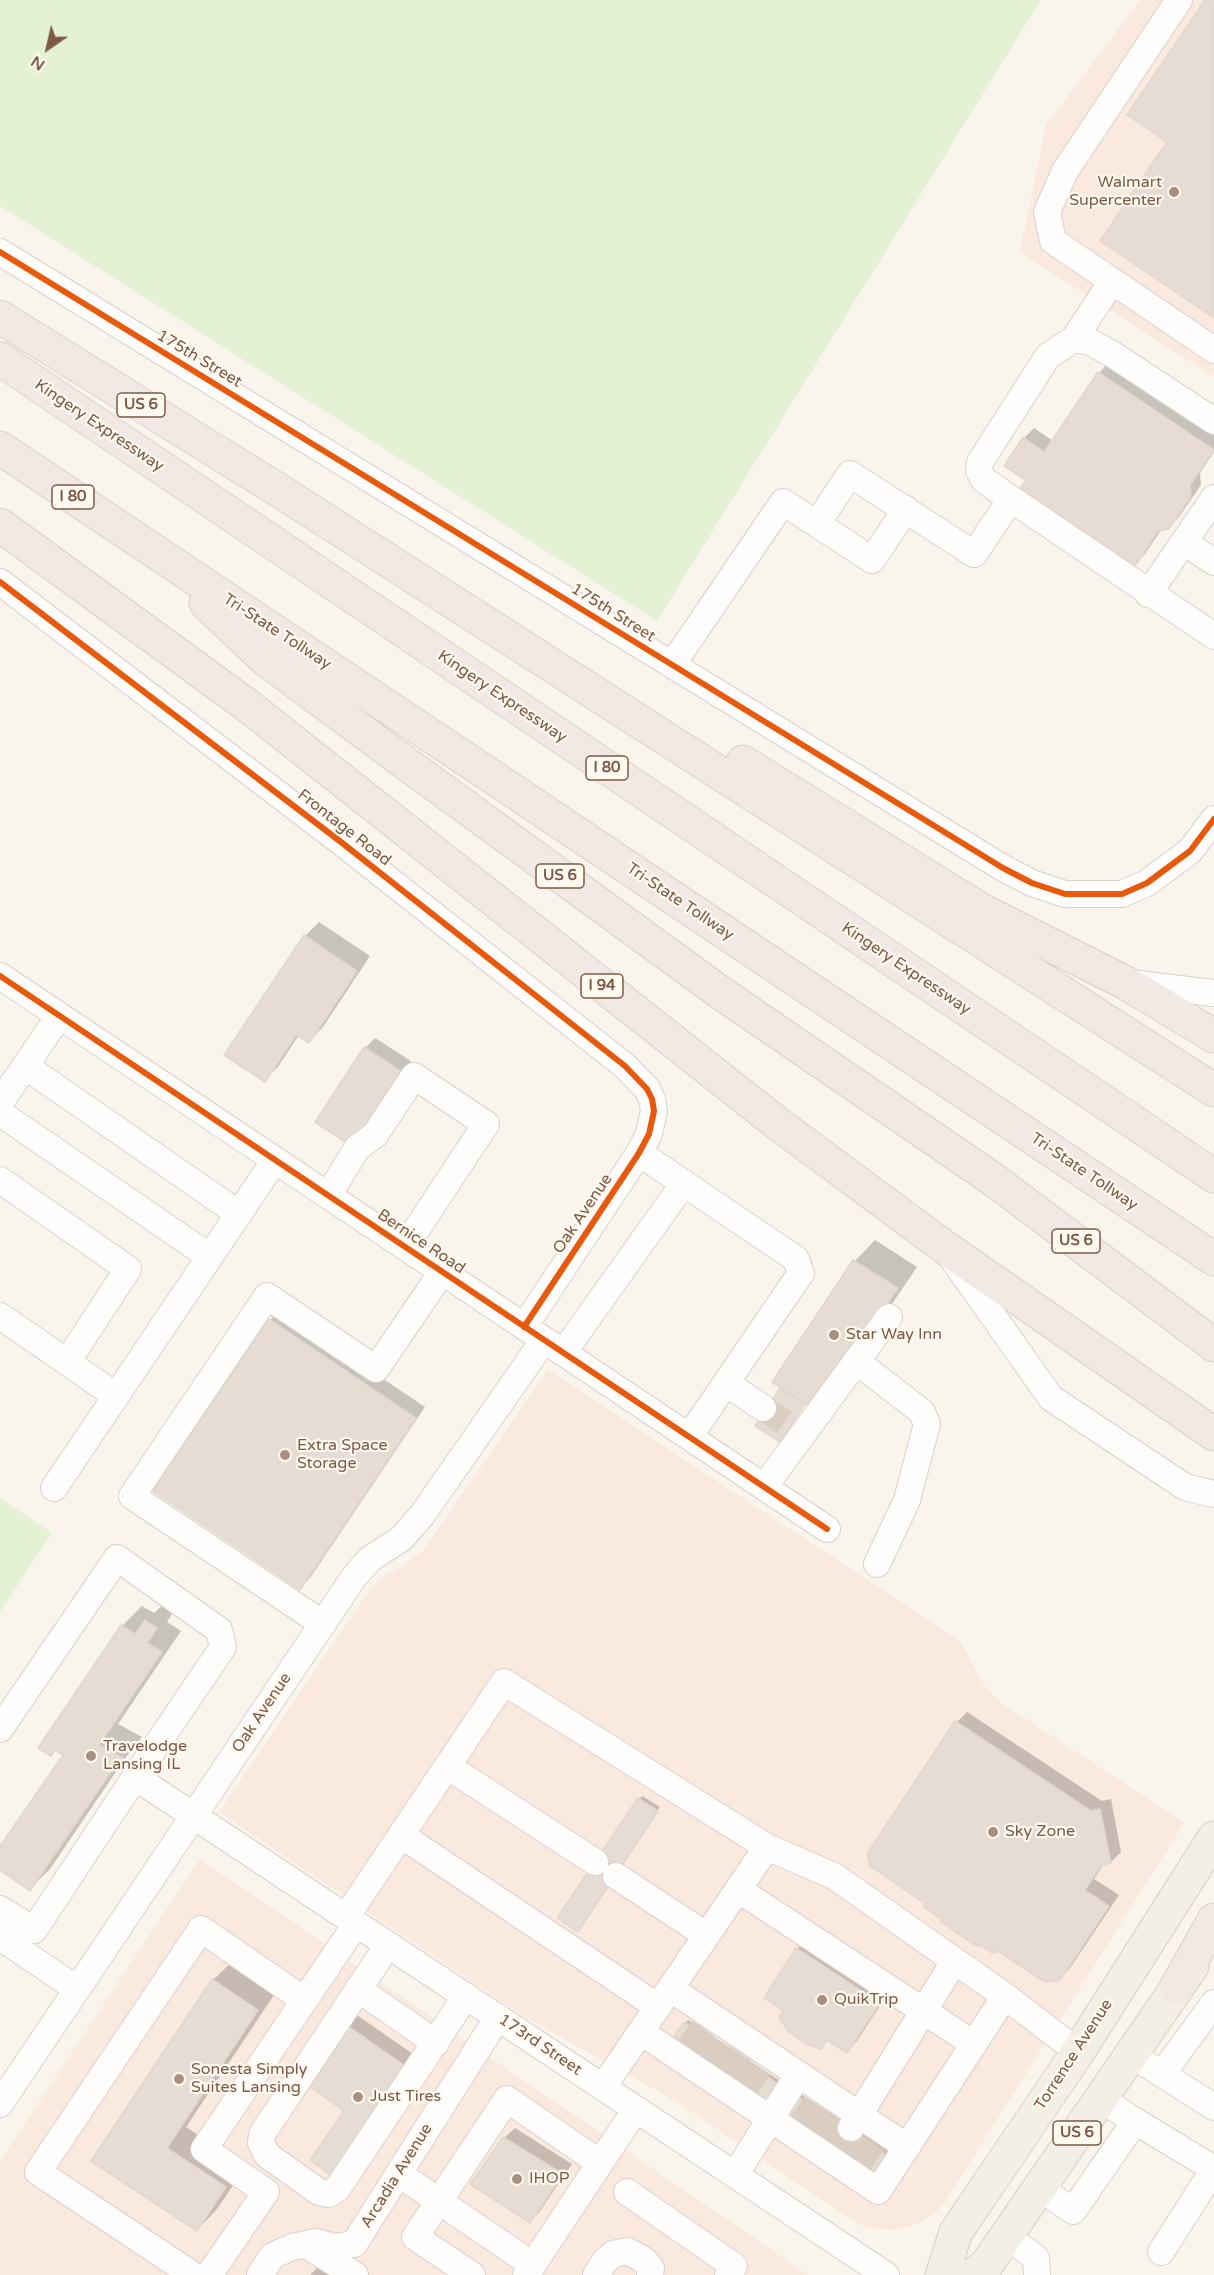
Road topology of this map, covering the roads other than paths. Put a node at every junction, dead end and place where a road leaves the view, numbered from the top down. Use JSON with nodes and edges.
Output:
{"nodes":[{"id":1,"x":1179,"y":0,"type":"edge"},
{"id":2,"x":0,"y":252,"type":"edge"},
{"id":3,"x":1112,"y":281,"type":"junction"},
{"id":4,"x":0,"y":316,"type":"edge"},
{"id":5,"x":1074,"y":339,"type":"junction"},
{"id":6,"x":1214,"y":350,"type":"edge"},
{"id":7,"x":0,"y":359,"type":"edge"},
{"id":8,"x":1214,"y":421,"type":"edge"},
{"id":9,"x":0,"y":448,"type":"edge"},
{"id":10,"x":283,"y":493,"type":"junction"},
{"id":11,"x":1214,"y":498,"type":"edge"},
{"id":12,"x":1011,"y":499,"type":"junction"},
{"id":13,"x":906,"y":509,"type":"junction"},
{"id":14,"x":817,"y":524,"type":"junction"},
{"id":15,"x":0,"y":525,"type":"edge"},
{"id":16,"x":1184,"y":542,"type":"junction"},
{"id":17,"x":146,"y":547,"type":"junction"},
{"id":18,"x":1214,"y":562,"type":"edge"},
{"id":19,"x":0,"y":582,"type":"edge"},
{"id":20,"x":1148,"y":594,"type":"junction"},
{"id":21,"x":1214,"y":636,"type":"edge"},
{"id":22,"x":672,"y":665,"type":"junction"},
{"id":23,"x":1214,"y":819,"type":"edge"},
{"id":24,"x":0,"y":976,"type":"edge"},
{"id":25,"x":1126,"y":983,"type":"junction"},
{"id":26,"x":1214,"y":993,"type":"edge"},
{"id":27,"x":59,"y":1016,"type":"junction"},
{"id":28,"x":1214,"y":1036,"type":"edge"},
{"id":29,"x":25,"y":1066,"type":"junction"},
{"id":30,"x":1214,"y":1090,"type":"edge"},
{"id":31,"x":0,"y":1103,"type":"edge"},
{"id":32,"x":654,"y":1111,"type":"joint"},
{"id":33,"x":0,"y":1113,"type":"edge"},
{"id":34,"x":639,"y":1153,"type":"junction"},
{"id":35,"x":275,"y":1160,"type":"junction"},
{"id":36,"x":1214,"y":1176,"type":"edge"},
{"id":37,"x":0,"y":1180,"type":"edge"},
{"id":38,"x":684,"y":1183,"type":"junction"},
{"id":39,"x":328,"y":1196,"type":"junction"},
{"id":40,"x":239,"y":1214,"type":"junction"},
{"id":41,"x":943,"y":1246,"type":"junction"},
{"id":42,"x":405,"y":1247,"type":"junction"},
{"id":43,"x":210,"y":1257,"type":"junction"},
{"id":44,"x":1214,"y":1259,"type":"edge"},
{"id":45,"x":442,"y":1272,"type":"junction"},
{"id":46,"x":1158,"y":1303,"type":"junction"},
{"id":47,"x":0,"y":1316,"type":"edge"},
{"id":48,"x":889,"y":1317,"type":"dead end"},
{"id":49,"x":1214,"y":1336,"type":"edge"},
{"id":50,"x":544,"y":1340,"type":"junction"},
{"id":51,"x":1214,"y":1345,"type":"edge"},
{"id":52,"x":856,"y":1361,"type":"junction"},
{"id":53,"x":67,"y":1362,"type":"junction"},
{"id":54,"x":726,"y":1383,"type":"junction"},
{"id":55,"x":116,"y":1396,"type":"junction"},
{"id":56,"x":764,"y":1408,"type":"tunnel mouth"},
{"id":57,"x":1214,"y":1434,"type":"edge"},
{"id":58,"x":689,"y":1437,"type":"junction"},
{"id":59,"x":764,"y":1487,"type":"junction"},
{"id":60,"x":54,"y":1488,"type":"dead end"},
{"id":61,"x":1214,"y":1494,"type":"edge"},
{"id":62,"x":827,"y":1529,"type":"dead end"},
{"id":63,"x":877,"y":1564,"type":"dead end"},
{"id":64,"x":322,"y":1624,"type":"junction"},
{"id":65,"x":0,"y":1729,"type":"edge"},
{"id":66,"x":447,"y":1766,"type":"junction"},
{"id":67,"x":135,"y":1777,"type":"junction"},
{"id":68,"x":193,"y":1816,"type":"junction"},
{"id":69,"x":401,"y":1835,"type":"junction"},
{"id":70,"x":1214,"y":1838,"type":"edge"},
{"id":71,"x":766,"y":1847,"type":"junction"},
{"id":72,"x":739,"y":1890,"type":"junction"},
{"id":73,"x":0,"y":1909,"type":"edge"},
{"id":74,"x":351,"y":1920,"type":"junction"},
{"id":75,"x":1214,"y":1920,"type":"edge"},
{"id":76,"x":706,"y":1935,"type":"junction"},
{"id":77,"x":1214,"y":1935,"type":"edge"},
{"id":78,"x":0,"y":1937,"type":"edge"},
{"id":79,"x":388,"y":1945,"type":"junction"},
{"id":80,"x":954,"y":1962,"type":"junction"},
{"id":81,"x":1176,"y":1988,"type":"junction"},
{"id":82,"x":77,"y":1989,"type":"junction"},
{"id":83,"x":358,"y":1989,"type":"junction"},
{"id":84,"x":466,"y":1996,"type":"junction"},
{"id":85,"x":1005,"y":1996,"type":"junction"},
{"id":86,"x":664,"y":1998,"type":"junction"},
{"id":87,"x":304,"y":2000,"type":"junction"},
{"id":88,"x":1214,"y":2003,"type":"edge"},
{"id":89,"x":924,"y":2010,"type":"junction"},
{"id":90,"x":498,"y":2017,"type":"junction"},
{"id":91,"x":641,"y":2032,"type":"junction"},
{"id":92,"x":436,"y":2043,"type":"junction"},
{"id":93,"x":974,"y":2044,"type":"junction"},
{"id":94,"x":1078,"y":2052,"type":"junction"},
{"id":95,"x":1132,"y":2055,"type":"junction"},
{"id":96,"x":724,"y":2057,"type":"junction"},
{"id":97,"x":1162,"y":2074,"type":"junction"},
{"id":98,"x":798,"y":2075,"type":"junction"},
{"id":99,"x":603,"y":2087,"type":"junction"},
{"id":100,"x":1101,"y":2099,"type":"junction"},
{"id":101,"x":0,"y":2104,"type":"edge"},
{"id":102,"x":1214,"y":2107,"type":"edge"},
{"id":103,"x":636,"y":2109,"type":"junction"},
{"id":104,"x":837,"y":2110,"type":"junction"},
{"id":105,"x":771,"y":2119,"type":"junction"},
{"id":106,"x":1135,"y":2121,"type":"junction"},
{"id":107,"x":907,"y":2147,"type":"junction"},
{"id":108,"x":600,"y":2163,"type":"junction"},
{"id":109,"x":1214,"y":2169,"type":"edge"},
{"id":110,"x":399,"y":2174,"type":"junction"},
{"id":111,"x":735,"y":2175,"type":"junction"},
{"id":112,"x":1039,"y":2188,"type":"junction"},
{"id":113,"x":627,"y":2192,"type":"dead end"},
{"id":114,"x":439,"y":2200,"type":"junction"},
{"id":115,"x":1006,"y":2236,"type":"junction"},
{"id":116,"x":303,"y":2243,"type":"junction"},
{"id":117,"x":1161,"y":2252,"type":"dead end"},
{"id":118,"x":529,"y":2270,"type":"edge"},
{"id":119,"x":193,"y":2275,"type":"edge"},
{"id":120,"x":208,"y":2275,"type":"edge"},
{"id":121,"x":260,"y":2275,"type":"edge"},
{"id":122,"x":355,"y":2275,"type":"edge"},
{"id":123,"x":472,"y":2275,"type":"edge"},
{"id":124,"x":596,"y":2275,"type":"edge"},
{"id":125,"x":650,"y":2275,"type":"edge"},
{"id":126,"x":728,"y":2275,"type":"edge"},
{"id":127,"x":886,"y":2275,"type":"edge"},
{"id":128,"x":942,"y":2275,"type":"edge"},
{"id":129,"x":973,"y":2275,"type":"edge"},
{"id":130,"x":1037,"y":2275,"type":"edge"}],
"edges":[{"from":1,"to":3,"type":"street"},
{"from":2,"to":22,"type":"street","name":"175th Street"},
{"from":3,"to":5,"type":"street"},
{"from":3,"to":6,"type":"street"},
{"from":4,"to":10,"type":"highway","number":"US 6"},
{"from":5,"to":8,"type":"street"},
{"from":5,"to":12,"type":"street"},
{"from":7,"to":36,"type":"highway","name":"Kingery Expressway","number":"I 80"},
{"from":9,"to":17,"type":"highway","number":"I 80"},
{"from":10,"to":25,"type":"highway"},
{"from":10,"to":30,"type":"highway","number":"US 6"},
{"from":11,"to":16,"type":"street"},
{"from":12,"to":13,"type":"street"},
{"from":12,"to":20,"type":"street"},
{"from":13,"to":14,"type":"street"},
{"from":13,"to":14,"type":"street"},
{"from":14,"to":22,"type":"street"},
{"from":15,"to":41,"type":"highway","number":"I 94"},
{"from":16,"to":18,"type":"street"},
{"from":16,"to":20,"type":"street"},
{"from":17,"to":44,"type":"highway","name":"Tri-State Tollway","number":"I 80"},
{"from":17,"to":46,"type":"highway","number":"US 6"},
{"from":19,"to":32,"type":"street","name":"Frontage Road"},
{"from":20,"to":21,"type":"street"},
{"from":22,"to":23,"type":"street","name":"175th Street"},
{"from":24,"to":27,"type":"street","name":"Bernice Road"},
{"from":25,"to":26,"type":"street"},
{"from":25,"to":28,"type":"highway"},
{"from":27,"to":29,"type":"street"},
{"from":27,"to":35,"type":"street","name":"Bernice Road"},
{"from":29,"to":31,"type":"street"},
{"from":29,"to":40,"type":"street"},
{"from":32,"to":34,"type":"street","name":"Oak Avenue"},
{"from":33,"to":43,"type":"street"},
{"from":34,"to":38,"type":"street"},
{"from":34,"to":50,"type":"street","name":"Oak Avenue"},
{"from":35,"to":39,"type":"street","name":"Bernice Road"},
{"from":35,"to":40,"type":"street"},
{"from":37,"to":53,"type":"street"},
{"from":38,"to":50,"type":"street"},
{"from":38,"to":54,"type":"street"},
{"from":39,"to":42,"type":"street","name":"Bernice Road"},
{"from":39,"to":42,"type":"street"},
{"from":40,"to":43,"type":"street"},
{"from":41,"to":57,"type":"highway","number":"I 94"},
{"from":41,"to":61,"type":"street"},
{"from":42,"to":45,"type":"street","name":"Bernice Road"},
{"from":43,"to":55,"type":"street"},
{"from":45,"to":50,"type":"street","name":"Bernice Road"},
{"from":45,"to":64,"type":"street"},
{"from":46,"to":49,"type":"highway"},
{"from":46,"to":51,"type":"highway","number":"US 6"},
{"from":47,"to":53,"type":"street"},
{"from":48,"to":52,"type":"street"},
{"from":50,"to":58,"type":"street","name":"Bernice Road"},
{"from":50,"to":64,"type":"street","name":"Oak Avenue"},
{"from":52,"to":59,"type":"street"},
{"from":52,"to":63,"type":"street"},
{"from":53,"to":55,"type":"street"},
{"from":54,"to":56,"type":"street"},
{"from":54,"to":58,"type":"street"},
{"from":55,"to":60,"type":"street"},
{"from":58,"to":59,"type":"street","name":"Bernice Road"},
{"from":59,"to":62,"type":"street","name":"Bernice Road"},
{"from":64,"to":68,"type":"street","name":"Oak Avenue"},
{"from":65,"to":67,"type":"street"},
{"from":66,"to":69,"type":"street"},
{"from":66,"to":71,"type":"street"},
{"from":66,"to":76,"type":"street"},
{"from":67,"to":68,"type":"street","name":"173rd Street"},
{"from":67,"to":73,"type":"street"},
{"from":68,"to":74,"type":"street","name":"173rd Street"},
{"from":68,"to":82,"type":"street","name":"Oak Avenue"},
{"from":69,"to":74,"type":"street"},
{"from":69,"to":86,"type":"street"},
{"from":70,"to":94,"type":"main road","name":"Torrence Avenue","number":"US 6"},
{"from":71,"to":72,"type":"street"},
{"from":71,"to":80,"type":"street"},
{"from":72,"to":76,"type":"street"},
{"from":72,"to":89,"type":"street"},
{"from":74,"to":79,"type":"street","name":"173rd Street"},
{"from":74,"to":87,"type":"street"},
{"from":75,"to":81,"type":"highway","number":"US 6"},
{"from":76,"to":86,"type":"street"},
{"from":77,"to":81,"type":"main road"},
{"from":78,"to":82,"type":"street"},
{"from":79,"to":83,"type":"street"},
{"from":79,"to":84,"type":"street","name":"173rd Street"},
{"from":80,"to":85,"type":"street"},
{"from":80,"to":89,"type":"street"},
{"from":81,"to":95,"type":"main road","number":"US 6"},
{"from":82,"to":101,"type":"street","name":"Oak Avenue"},
{"from":83,"to":92,"type":"street"},
{"from":83,"to":92,"type":"street"},
{"from":84,"to":90,"type":"street","name":"173rd Street"},
{"from":84,"to":92,"type":"street"},
{"from":85,"to":93,"type":"street"},
{"from":85,"to":94,"type":"street"},
{"from":86,"to":91,"type":"street"},
{"from":86,"to":96,"type":"street"},
{"from":87,"to":119,"type":"street"},
{"from":87,"to":120,"type":"street"},
{"from":88,"to":97,"type":"street"},
{"from":89,"to":93,"type":"street"},
{"from":89,"to":104,"type":"street"},
{"from":90,"to":99,"type":"street","name":"173rd Street"},
{"from":90,"to":110,"type":"street","name":"Arcadia Avenue"},
{"from":91,"to":96,"type":"street"},
{"from":91,"to":99,"type":"street"},
{"from":93,"to":107,"type":"street"},
{"from":94,"to":128,"type":"main road","name":"Torrence Avenue","number":"US 6"},
{"from":95,"to":97,"type":"street"},
{"from":95,"to":100,"type":"main road","number":"US 6"},
{"from":96,"to":98,"type":"street"},
{"from":96,"to":105,"type":"street"},
{"from":97,"to":102,"type":"street"},
{"from":98,"to":104,"type":"street"},
{"from":98,"to":105,"type":"street"},
{"from":99,"to":103,"type":"street","name":"173rd Street"},
{"from":100,"to":106,"type":"street"},
{"from":100,"to":112,"type":"main road","number":"US 6"},
{"from":103,"to":108,"type":"street"},
{"from":103,"to":111,"type":"street","name":"173rd Street"},
{"from":104,"to":107,"type":"street"},
{"from":105,"to":107,"type":"street"},
{"from":105,"to":111,"type":"street"},
{"from":106,"to":109,"type":"street"},
{"from":106,"to":112,"type":"street"},
{"from":108,"to":114,"type":"street"},
{"from":108,"to":118,"type":"street"},
{"from":109,"to":117,"type":"street"},
{"from":110,"to":114,"type":"street"},
{"from":110,"to":116,"type":"street","name":"Arcadia Avenue"},
{"from":111,"to":127,"type":"street","name":"173rd Street"},
{"from":112,"to":115,"type":"main road","number":"US 6"},
{"from":113,"to":126,"type":"street"},
{"from":114,"to":118,"type":"street"},
{"from":114,"to":123,"type":"street"},
{"from":115,"to":129,"type":"main road","number":"US 6"},
{"from":115,"to":130,"type":"street"},
{"from":116,"to":121,"type":"street","name":"Arcadia Avenue"},
{"from":116,"to":122,"type":"street"},
{"from":124,"to":125,"type":"street"}]}
